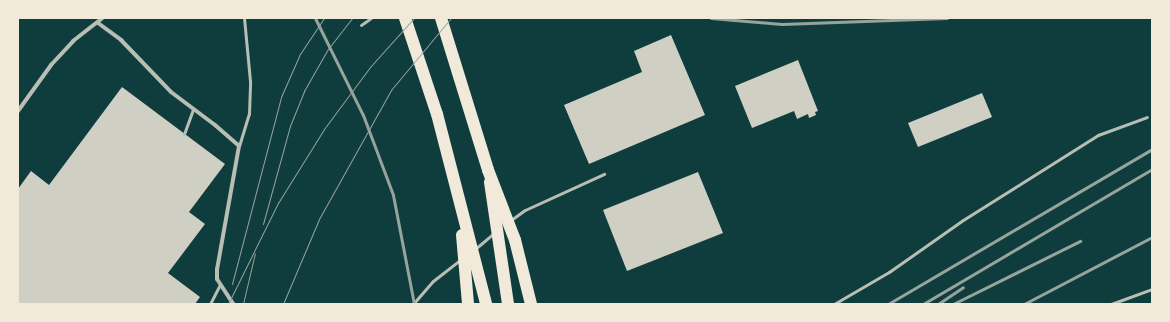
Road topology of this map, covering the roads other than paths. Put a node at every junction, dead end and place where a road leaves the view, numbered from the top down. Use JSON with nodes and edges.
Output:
{"nodes":[{"id":1,"x":102,"y":18,"type":"edge"},
{"id":2,"x":244,"y":18,"type":"edge"},
{"id":3,"x":371,"y":18,"type":"edge"},
{"id":4,"x":405,"y":18,"type":"edge"},
{"id":5,"x":441,"y":18,"type":"edge"},
{"id":6,"x":98,"y":23,"type":"junction"},
{"id":7,"x":361,"y":25,"type":"dead end"},
{"id":8,"x":193,"y":109,"type":"junction"},
{"id":9,"x":18,"y":111,"type":"edge"},
{"id":10,"x":1146,"y":117,"type":"dead end"},
{"id":11,"x":184,"y":134,"type":"dead end"},
{"id":12,"x":239,"y":146,"type":"junction"},
{"id":13,"x":488,"y":170,"type":"junction"},
{"id":14,"x":604,"y":174,"type":"dead end"},
{"id":15,"x":462,"y":218,"type":"junction"},
{"id":16,"x":506,"y":224,"type":"dead end"},
{"id":17,"x":500,"y":229,"type":"dead end"},
{"id":18,"x":220,"y":284,"type":"junction"},
{"id":19,"x":1152,"y":289,"type":"edge"},
{"id":20,"x":210,"y":304,"type":"edge"},
{"id":21,"x":233,"y":304,"type":"edge"},
{"id":22,"x":413,"y":304,"type":"edge"},
{"id":23,"x":468,"y":304,"type":"edge"},
{"id":24,"x":486,"y":304,"type":"edge"},
{"id":25,"x":508,"y":304,"type":"edge"},
{"id":26,"x":532,"y":304,"type":"edge"},
{"id":27,"x":834,"y":304,"type":"edge"},
{"id":28,"x":1111,"y":304,"type":"edge"}],
"edges":[{"from":1,"to":6,"type":"street"},
{"from":2,"to":12,"type":"lane"},
{"from":3,"to":7,"type":"lane"},
{"from":4,"to":15,"type":"highway"},
{"from":5,"to":13,"type":"highway"},
{"from":6,"to":8,"type":"street"},
{"from":6,"to":9,"type":"street"},
{"from":8,"to":11,"type":"lane"},
{"from":8,"to":12,"type":"street"},
{"from":10,"to":27,"type":"lane"},
{"from":12,"to":18,"type":"street"},
{"from":13,"to":25,"type":"highway"},
{"from":13,"to":26,"type":"highway"},
{"from":14,"to":16,"type":"lane"},
{"from":15,"to":23,"type":"highway"},
{"from":15,"to":24,"type":"highway"},
{"from":17,"to":22,"type":"lane"},
{"from":18,"to":20,"type":"lane"},
{"from":18,"to":21,"type":"street"},
{"from":19,"to":28,"type":"lane"}]}
